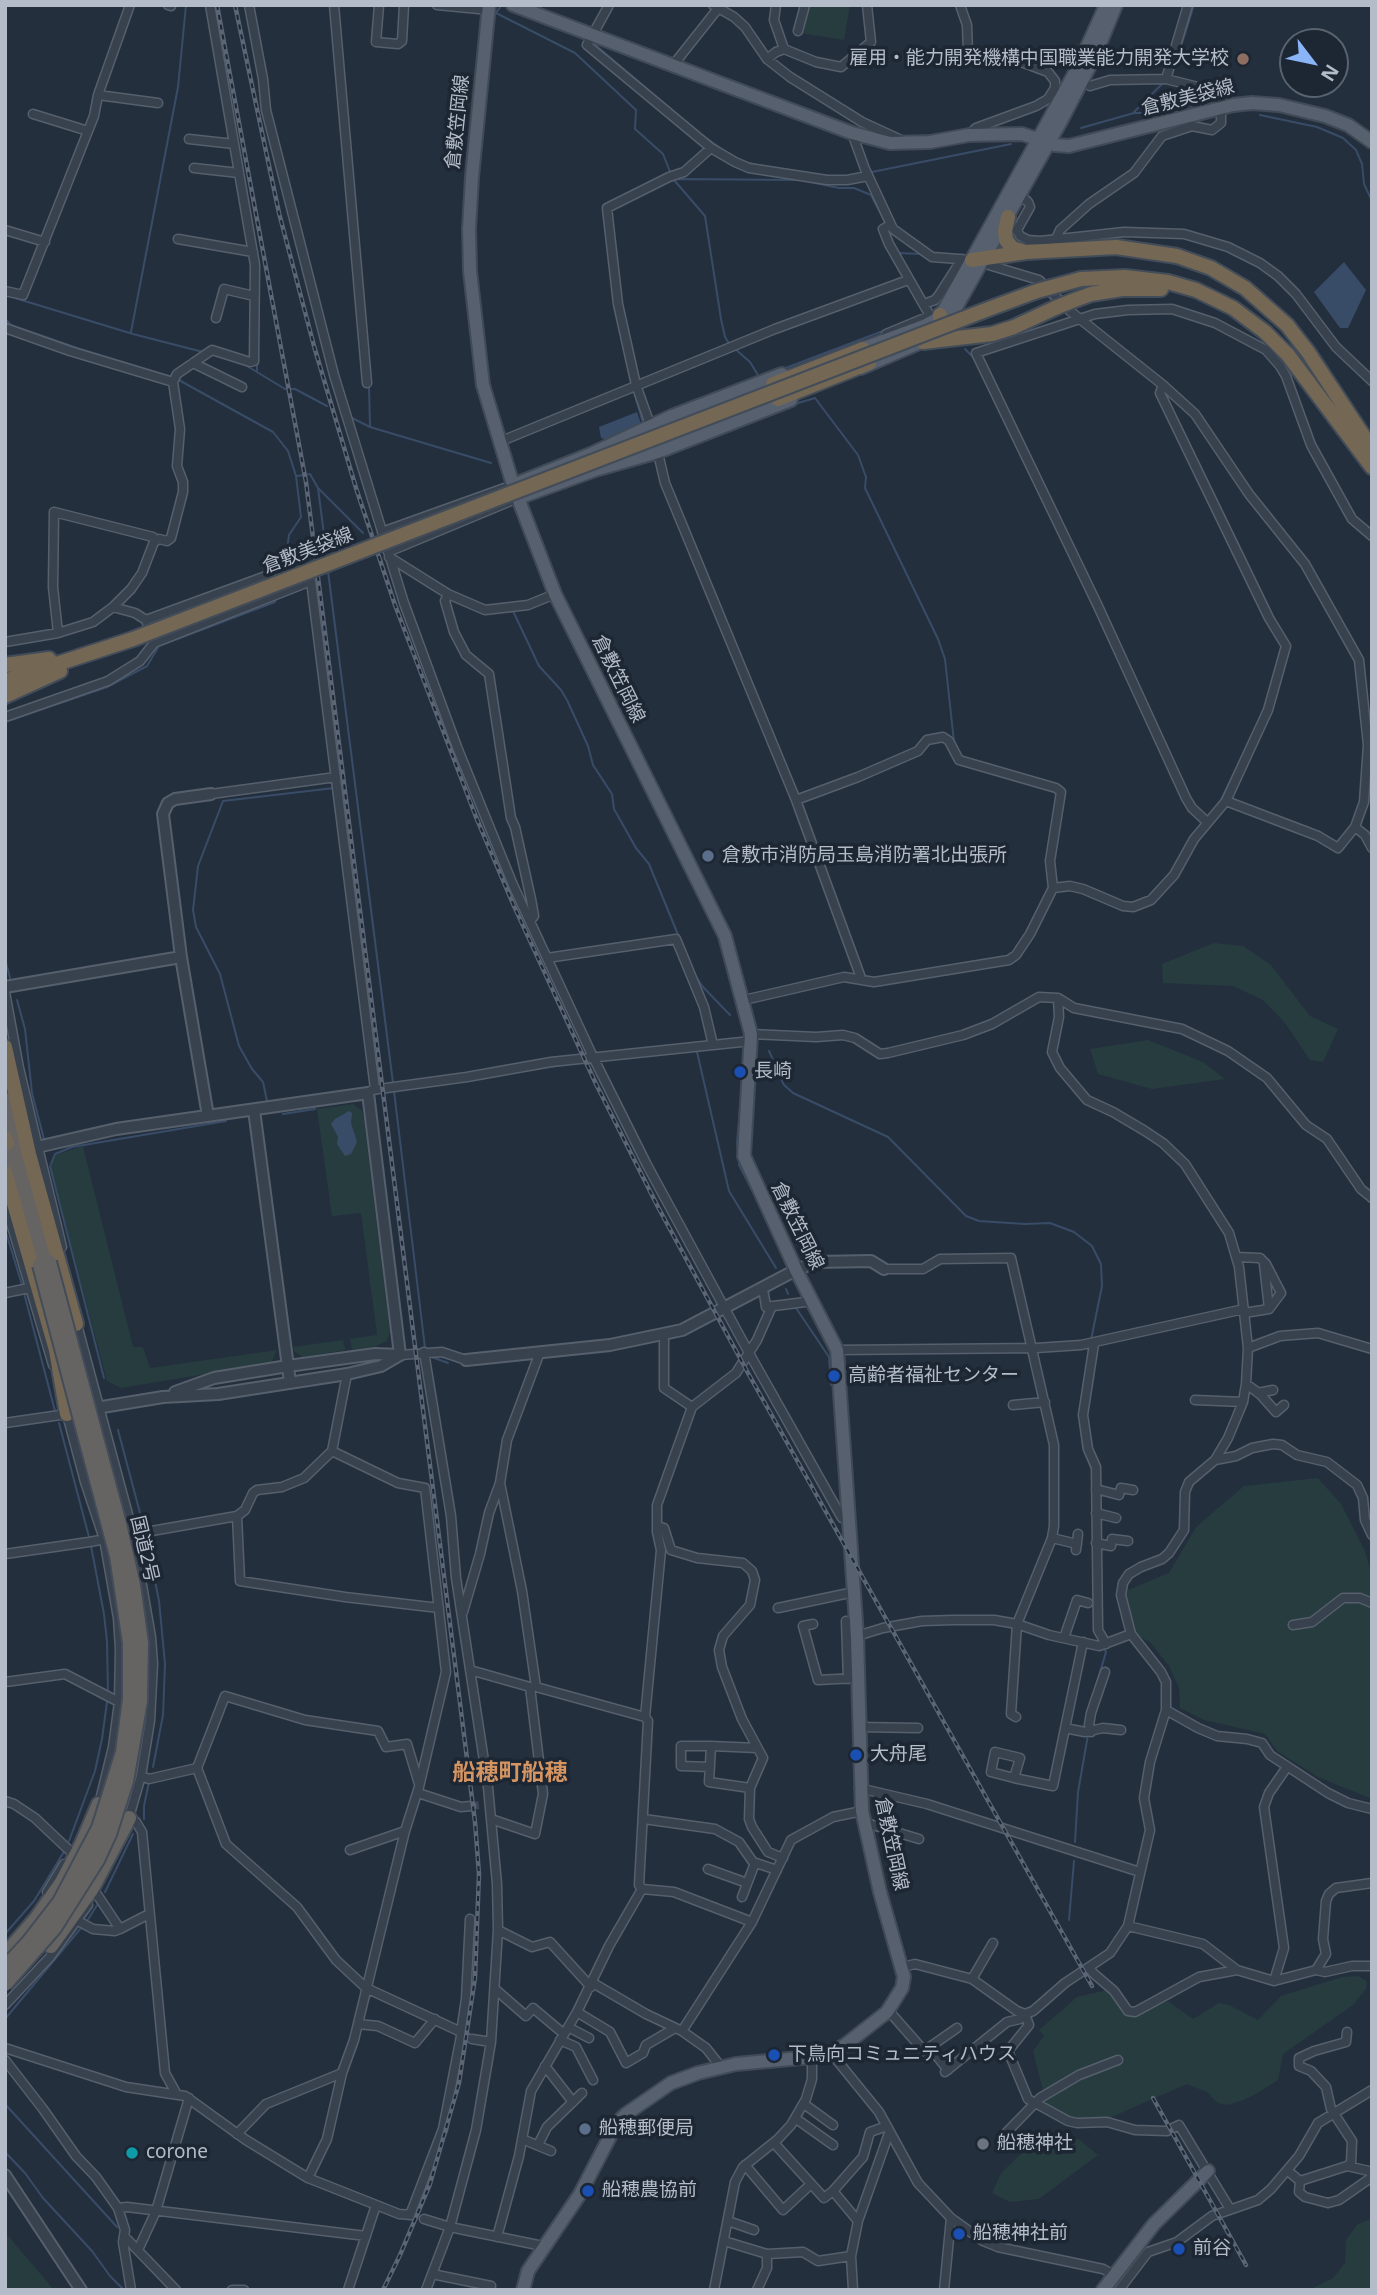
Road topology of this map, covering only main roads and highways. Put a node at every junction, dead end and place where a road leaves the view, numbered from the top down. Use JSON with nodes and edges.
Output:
{"nodes":[{"id":1,"x":513,"y":5,"type":"edge"},
{"id":2,"x":1106,"y":5,"type":"edge"},
{"id":3,"x":1116,"y":5,"type":"edge"},
{"id":4,"x":486,"y":8,"type":"edge"},
{"id":5,"x":1044,"y":141,"type":"junction"},
{"id":6,"x":1372,"y":142,"type":"edge"},
{"id":7,"x":1008,"y":217,"type":"junction"},
{"id":8,"x":1026,"y":252,"type":"junction"},
{"id":9,"x":976,"y":260,"type":"junction"},
{"id":10,"x":1081,"y":279,"type":"junction"},
{"id":11,"x":1242,"y":314,"type":"junction"},
{"id":12,"x":940,"y":315,"type":"junction"},
{"id":13,"x":942,"y":331,"type":"junction"},
{"id":14,"x":956,"y":339,"type":"junction"},
{"id":15,"x":923,"y":342,"type":"junction"},
{"id":16,"x":866,"y":356,"type":"junction"},
{"id":17,"x":1336,"y":398,"type":"junction"},
{"id":18,"x":1372,"y":449,"type":"edge"},
{"id":19,"x":594,"y":461,"type":"junction"},
{"id":20,"x":1372,"y":467,"type":"edge"},
{"id":21,"x":513,"y":485,"type":"junction"},
{"id":22,"x":518,"y":498,"type":"junction"},
{"id":23,"x":118,"y":644,"type":"junction"},
{"id":24,"x":5,"y":665,"type":"edge"},
{"id":25,"x":5,"y":679,"type":"edge"},
{"id":26,"x":5,"y":696,"type":"edge"},
{"id":27,"x":5,"y":1047,"type":"edge"},
{"id":28,"x":5,"y":1100,"type":"edge"},
{"id":29,"x":6,"y":1139,"type":"edge"},
{"id":30,"x":5,"y":1172,"type":"edge"},
{"id":31,"x":45,"y":1264,"type":"junction"},
{"id":32,"x":76,"y":1324,"type":"road end"},
{"id":33,"x":67,"y":1414,"type":"road end"},
{"id":34,"x":99,"y":1804,"type":"road end"},
{"id":35,"x":129,"y":1818,"type":"road end"},
{"id":36,"x":5,"y":1955,"type":"edge"},
{"id":37,"x":5,"y":1968,"type":"edge"},
{"id":38,"x":5,"y":1984,"type":"edge"},
{"id":39,"x":12,"y":1993,"type":"edge"},
{"id":40,"x":1208,"y":2171,"type":"road end"},
{"id":41,"x":523,"y":2290,"type":"edge"},
{"id":42,"x":1103,"y":2290,"type":"edge"}],
"edges":[{"from":1,"to":5,"type":"main road"},
{"from":2,"to":5,"type":"main road"},
{"from":3,"to":5,"type":"main road"},
{"from":4,"to":21,"type":"main road","name":"倉敷笠岡線"},
{"from":5,"to":6,"type":"main road","name":"倉敷美袋線"},
{"from":5,"to":7,"type":"main road"},
{"from":5,"to":9,"type":"main road"},
{"from":7,"to":8,"type":"highway"},
{"from":7,"to":9,"type":"main road"},
{"from":8,"to":9,"type":"highway"},
{"from":8,"to":17,"type":"highway"},
{"from":9,"to":12,"type":"main road"},
{"from":9,"to":13,"type":"main road"},
{"from":10,"to":11,"type":"highway"},
{"from":10,"to":17,"type":"highway"},
{"from":10,"to":19,"type":"highway","bridge":true},
{"from":11,"to":14,"type":"highway","bridge":true},
{"from":11,"to":20,"type":"highway"},
{"from":12,"to":13,"type":"highway"},
{"from":12,"to":16,"type":"main road"},
{"from":13,"to":14,"type":"highway"},
{"from":13,"to":15,"type":"main road"},
{"from":14,"to":15,"type":"highway"},
{"from":15,"to":16,"type":"main road"},
{"from":16,"to":19,"type":"highway","bridge":true},
{"from":16,"to":19,"type":"highway","bridge":true},
{"from":16,"to":21,"type":"main road"},
{"from":16,"to":22,"type":"main road"},
{"from":17,"to":18,"type":"highway"},
{"from":19,"to":23,"type":"highway","name":"倉敷美袋線","bridge":true},
{"from":21,"to":22,"type":"main road","name":"倉敷笠岡線"},
{"from":22,"to":41,"type":"main road","name":"倉敷笠岡線"},
{"from":23,"to":24,"type":"highway"},
{"from":23,"to":25,"type":"highway","name":"倉敷美袋線"},
{"from":23,"to":26,"type":"highway"},
{"from":27,"to":32,"type":"highway"},
{"from":28,"to":31,"type":"highway","name":"国道2号"},
{"from":29,"to":31,"type":"highway","name":"国道2号"},
{"from":30,"to":33,"type":"highway"},
{"from":31,"to":37,"type":"highway","name":"国道2号","bridge":true},
{"from":31,"to":38,"type":"highway","name":"国道2号","bridge":true},
{"from":34,"to":36,"type":"highway"},
{"from":35,"to":39,"type":"highway"},
{"from":40,"to":42,"type":"main road"}]}
